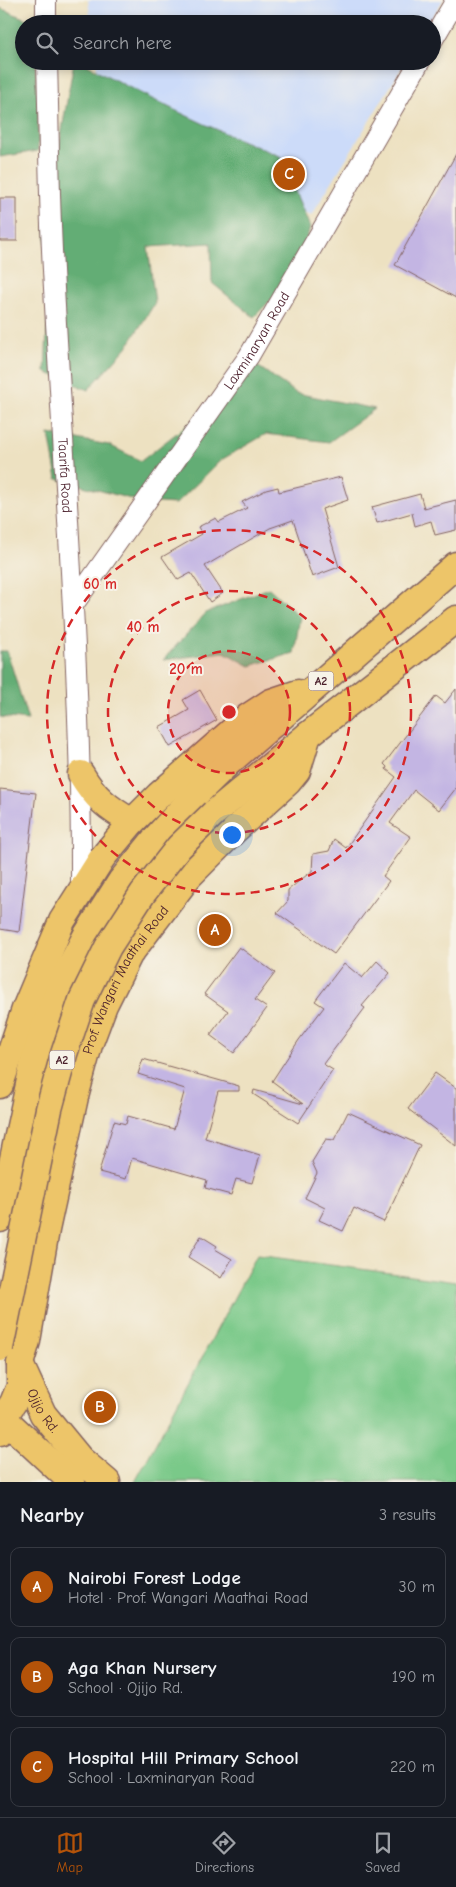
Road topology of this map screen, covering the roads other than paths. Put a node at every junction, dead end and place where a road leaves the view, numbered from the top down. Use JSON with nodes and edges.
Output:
{"nodes":[{"id":1,"x":46,"y":0,"type":"edge"},
{"id":2,"x":456,"y":0,"type":"edge"},
{"id":3,"x":46,"y":15,"type":"edge"},
{"id":4,"x":441,"y":26,"type":"edge"},
{"id":5,"x":47,"y":70,"type":"edge"},
{"id":6,"x":415,"y":70,"type":"edge"},
{"id":7,"x":456,"y":565,"type":"edge"},
{"id":8,"x":73,"y":606,"type":"junction"},
{"id":9,"x":456,"y":619,"type":"edge"},
{"id":10,"x":314,"y":687,"type":"junction"},
{"id":11,"x":308,"y":735,"type":"junction"},
{"id":12,"x":81,"y":774,"type":"junction"},
{"id":13,"x":132,"y":822,"type":"junction"},
{"id":14,"x":81,"y":890,"type":"junction"},
{"id":15,"x":0,"y":1085,"type":"edge"},
{"id":16,"x":0,"y":1219,"type":"edge"},
{"id":17,"x":0,"y":1327,"type":"edge"},
{"id":18,"x":0,"y":1348,"type":"edge"},
{"id":19,"x":20,"y":1364,"type":"junction"},
{"id":20,"x":1,"y":1423,"type":"edge"},
{"id":21,"x":72,"y":1482,"type":"edge"},
{"id":22,"x":107,"y":1482,"type":"edge"}],
"edges":[{"from":1,"to":3,"type":"street"},
{"from":2,"to":4,"type":"street"},
{"from":5,"to":8,"type":"street","name":"Taarifa Road"},
{"from":6,"to":8,"type":"street","name":"Laxminaryan Road"},
{"from":7,"to":10,"type":"main road","number":"A2"},
{"from":8,"to":12,"type":"street","name":"Taarifa Road"},
{"from":9,"to":11,"type":"main road","name":"Prof. Wangari Maathai Road","number":"A2"},
{"from":10,"to":13,"type":"main road"},
{"from":10,"to":16,"type":"main road","number":"A2"},
{"from":11,"to":18,"type":"main road","name":"Prof. Wangari Maathai Road","number":"A2","bridge":true},
{"from":11,"to":19,"type":"main road","name":"Prof. Wangari Maathai Road"},
{"from":12,"to":13,"type":"main road"},
{"from":12,"to":14,"type":"street","name":"Taarifa Road"},
{"from":13,"to":14,"type":"main road"},
{"from":14,"to":15,"type":"main road"},
{"from":17,"to":19,"type":"main road","name":"Ojijo Rd."},
{"from":19,"to":20,"type":"main road"},
{"from":19,"to":22,"type":"main road","name":"Ojijo Rd."},
{"from":20,"to":21,"type":"main road"}]}
